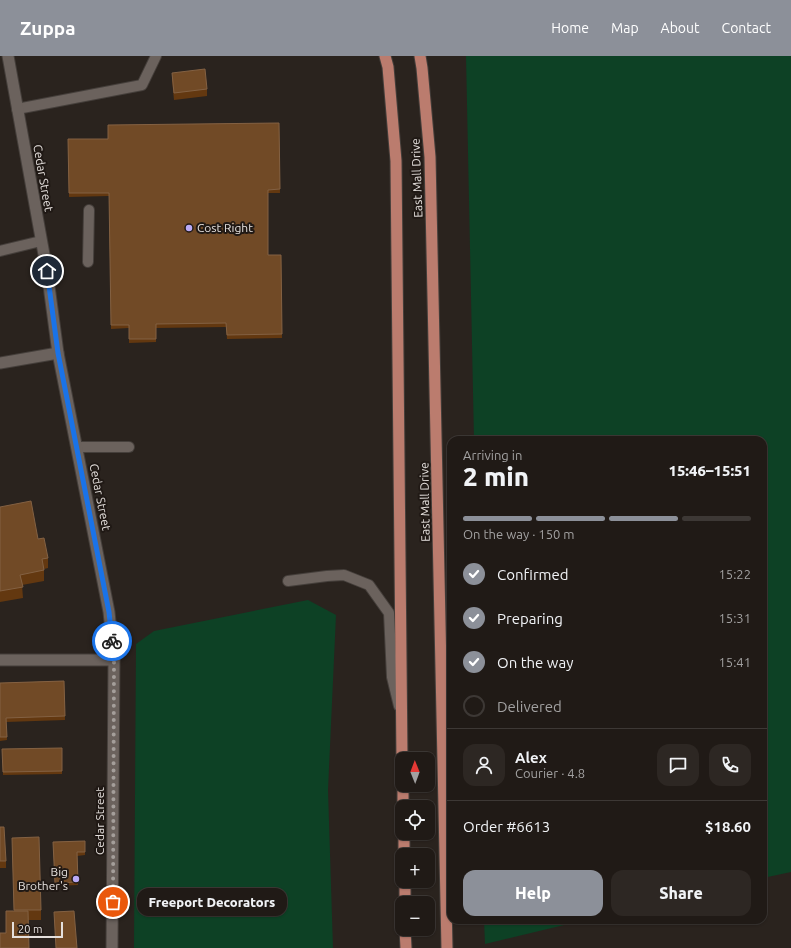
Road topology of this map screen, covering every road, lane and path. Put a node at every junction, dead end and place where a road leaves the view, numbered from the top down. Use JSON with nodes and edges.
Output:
{"nodes":[{"id":1,"x":8,"y":56,"type":"edge"},
{"id":2,"x":156,"y":56,"type":"edge"},
{"id":3,"x":385,"y":56,"type":"edge"},
{"id":4,"x":420,"y":56,"type":"edge"},
{"id":5,"x":17,"y":109,"type":"junction"},
{"id":6,"x":89,"y":210,"type":"dead end"},
{"id":7,"x":41,"y":241,"type":"junction"},
{"id":8,"x":0,"y":251,"type":"edge"},
{"id":9,"x":88,"y":262,"type":"dead end"},
{"id":10,"x":58,"y":353,"type":"junction"},
{"id":11,"x":0,"y":363,"type":"edge"},
{"id":12,"x":77,"y":447,"type":"junction"},
{"id":13,"x":129,"y":447,"type":"dead end"},
{"id":14,"x":288,"y":581,"type":"dead end"},
{"id":15,"x":0,"y":660,"type":"edge"},
{"id":16,"x":114,"y":660,"type":"junction"},
{"id":17,"x":403,"y":719,"type":"junction"},
{"id":18,"x":402,"y":752,"type":"edge"},
{"id":19,"x":405,"y":936,"type":"edge"},
{"id":20,"x":112,"y":948,"type":"edge"},
{"id":21,"x":406,"y":948,"type":"edge"},
{"id":22,"x":447,"y":948,"type":"edge"}],
"edges":[{"from":1,"to":5,"type":"main road","name":"Cedar Street"},
{"from":2,"to":5,"type":"lane"},
{"from":3,"to":17,"type":"main road","name":"East Mall Drive"},
{"from":4,"to":22,"type":"main road","name":"East Mall Drive"},
{"from":5,"to":7,"type":"main road","name":"Cedar Street"},
{"from":6,"to":9,"type":"lane"},
{"from":7,"to":8,"type":"lane"},
{"from":7,"to":10,"type":"main road","name":"Cedar Street"},
{"from":10,"to":11,"type":"main road"},
{"from":10,"to":12,"type":"main road","name":"Cedar Street"},
{"from":12,"to":13,"type":"lane"},
{"from":12,"to":16,"type":"main road","name":"Cedar Street"},
{"from":14,"to":17,"type":"lane"},
{"from":15,"to":16,"type":"main road"},
{"from":16,"to":20,"type":"main road","name":"Cedar Street"},
{"from":17,"to":18,"type":"main road","name":"East Mall Drive"},
{"from":19,"to":21,"type":"main road"}]}
